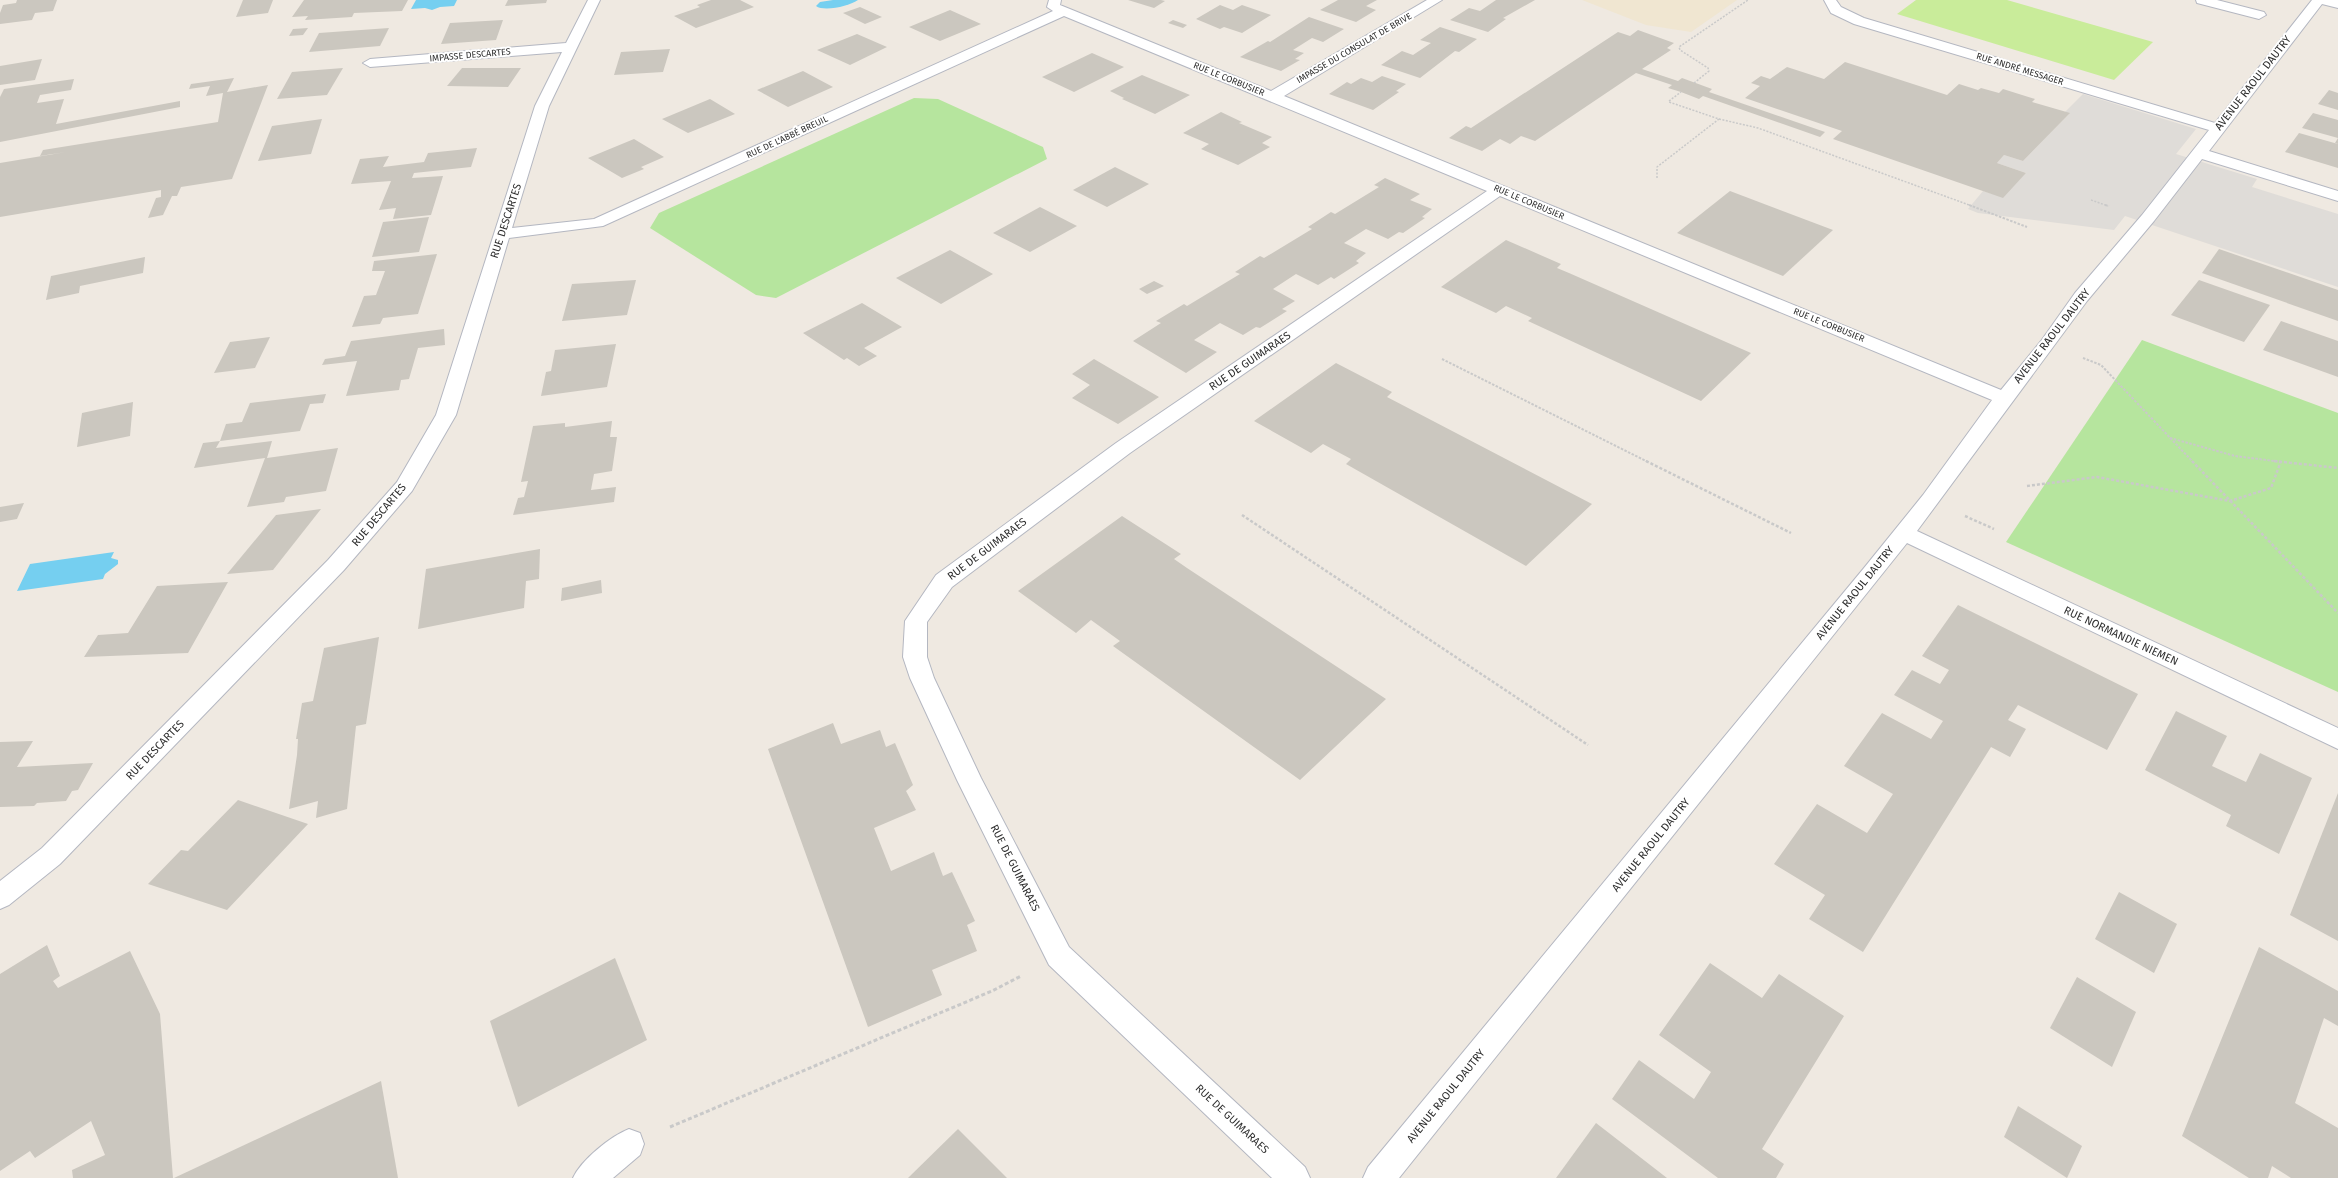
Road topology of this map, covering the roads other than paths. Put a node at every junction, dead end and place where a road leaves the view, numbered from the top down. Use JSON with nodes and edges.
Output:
{"nodes":[{"id":1,"x":594,"y":0,"type":"edge"},
{"id":2,"x":1436,"y":0,"type":"edge"},
{"id":3,"x":1830,"y":0,"type":"edge"},
{"id":4,"x":2202,"y":0,"type":"edge"},
{"id":5,"x":2319,"y":0,"type":"edge"},
{"id":6,"x":2338,"y":4,"type":"edge"},
{"id":7,"x":1058,"y":6,"type":"edge"},
{"id":8,"x":2259,"y":15,"type":"dead end"},
{"id":9,"x":570,"y":47,"type":"junction"},
{"id":10,"x":370,"y":63,"type":"dead end"},
{"id":11,"x":1272,"y":97,"type":"junction"},
{"id":12,"x":2217,"y":128,"type":"junction"},
{"id":13,"x":2200,"y":152,"type":"junction"},
{"id":14,"x":1499,"y":190,"type":"junction"},
{"id":15,"x":2338,"y":196,"type":"edge"},
{"id":16,"x":502,"y":234,"type":"junction"},
{"id":17,"x":2004,"y":398,"type":"junction"},
{"id":18,"x":1904,"y":533,"type":"junction"},
{"id":19,"x":2338,"y":739,"type":"edge"},
{"id":20,"x":0,"y":897,"type":"edge"},
{"id":21,"x":629,"y":1144,"type":"road end"},
{"id":22,"x":589,"y":1178,"type":"edge"},
{"id":23,"x":1294,"y":1178,"type":"edge"},
{"id":24,"x":1379,"y":1178,"type":"edge"}],
"edges":[{"from":1,"to":9,"type":"street","name":"RUE DESCARTES"},
{"from":2,"to":11,"type":"street","name":"IMPASSE DU CONSULAT DE BRIVE"},
{"from":3,"to":12,"type":"street","name":"RUE ANDRÉ MESSAGER"},
{"from":4,"to":8,"type":"street"},
{"from":5,"to":6,"type":"street"},
{"from":5,"to":12,"type":"street","name":"AVENUE RAOUL DAUTRY"},
{"from":7,"to":11,"type":"street","name":"RUE LE CORBUSIER"},
{"from":7,"to":16,"type":"street","name":"RUE DE L'ABBÉ BREUIL"},
{"from":9,"to":10,"type":"street","name":"IMPASSE DESCARTES"},
{"from":9,"to":16,"type":"street","name":"RUE DESCARTES"},
{"from":11,"to":14,"type":"street","name":"RUE LE CORBUSIER"},
{"from":12,"to":13,"type":"street","name":"AVENUE RAOUL DAUTRY"},
{"from":13,"to":15,"type":"street"},
{"from":13,"to":17,"type":"street","name":"AVENUE RAOUL DAUTRY"},
{"from":14,"to":17,"type":"street","name":"RUE LE CORBUSIER"},
{"from":14,"to":23,"type":"street","name":"RUE DE GUIMARAES"},
{"from":16,"to":20,"type":"street","name":"RUE DESCARTES"},
{"from":17,"to":18,"type":"street","name":"AVENUE RAOUL DAUTRY"},
{"from":18,"to":19,"type":"street","name":"RUE NORMANDIE NIEMEN"},
{"from":18,"to":24,"type":"street","name":"AVENUE RAOUL DAUTRY"},
{"from":21,"to":22,"type":"street"}]}
